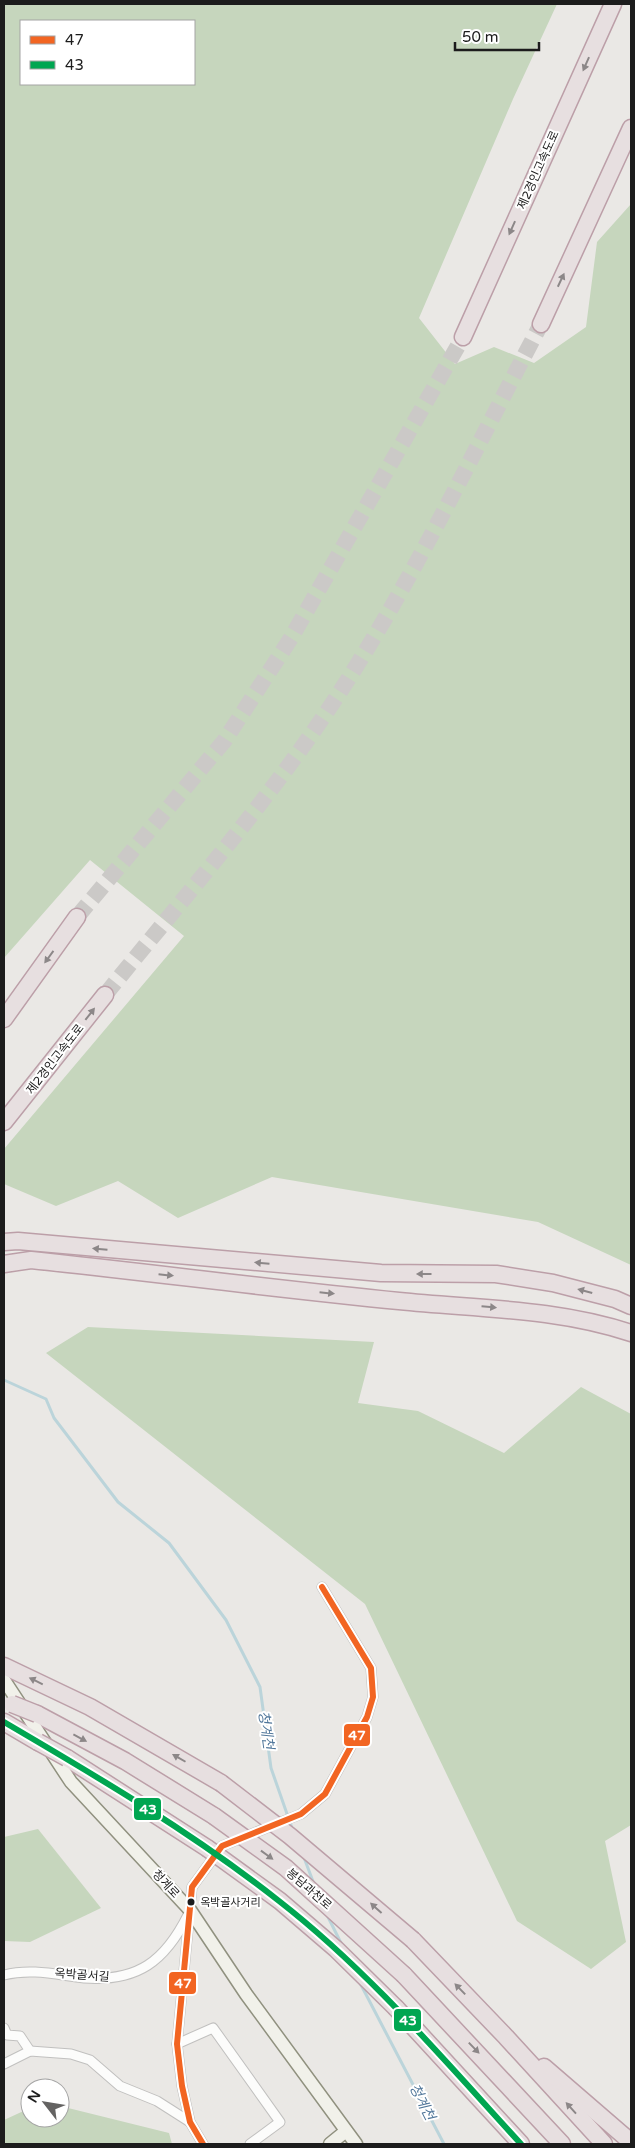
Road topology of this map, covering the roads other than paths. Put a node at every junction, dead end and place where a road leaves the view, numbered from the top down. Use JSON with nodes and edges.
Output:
{"nodes":[{"id":1,"x":613,"y":4,"type":"edge"},
{"id":2,"x":631,"y":128,"type":"edge"},
{"id":3,"x":541,"y":324,"type":"tunnel mouth"},
{"id":4,"x":463,"y":337,"type":"tunnel mouth"},
{"id":5,"x":77,"y":917,"type":"tunnel mouth"},
{"id":6,"x":105,"y":995,"type":"tunnel mouth"},
{"id":7,"x":8,"y":1013,"type":"edge"},
{"id":8,"x":4,"y":1122,"type":"edge"},
{"id":9,"x":11,"y":1242,"type":"edge"},
{"id":10,"x":4,"y":1264,"type":"edge"},
{"id":11,"x":631,"y":1306,"type":"edge"},
{"id":12,"x":631,"y":1333,"type":"edge"},
{"id":13,"x":322,"y":1587,"type":"dead end"},
{"id":14,"x":4,"y":1671,"type":"edge"},
{"id":15,"x":8,"y":1703,"type":"edge"},
{"id":16,"x":4,"y":1722,"type":"edge"},
{"id":17,"x":215,"y":1847,"type":"junction"},
{"id":18,"x":190,"y":1910,"type":"junction"},
{"id":19,"x":4,"y":1975,"type":"edge"},
{"id":20,"x":4,"y":2028,"type":"edge"},
{"id":21,"x":506,"y":2037,"type":"junction"},
{"id":22,"x":177,"y":2044,"type":"junction"},
{"id":23,"x":30,"y":2051,"type":"junction"},
{"id":24,"x":4,"y":2064,"type":"edge"},
{"id":25,"x":190,"y":2122,"type":"junction"},
{"id":26,"x":346,"y":2132,"type":"junction"},
{"id":27,"x":631,"y":2142,"type":"edge"},
{"id":28,"x":204,"y":2144,"type":"edge"},
{"id":29,"x":250,"y":2144,"type":"edge"},
{"id":30,"x":330,"y":2144,"type":"edge"},
{"id":31,"x":356,"y":2144,"type":"edge"},
{"id":32,"x":521,"y":2144,"type":"edge"},
{"id":33,"x":562,"y":2144,"type":"edge"},
{"id":34,"x":604,"y":2144,"type":"edge"}],
"edges":[{"from":1,"to":4,"type":"highway","name":"제2경인고속도로","one_way":true},
{"from":3,"to":2,"type":"highway","one_way":true},
{"from":5,"to":7,"type":"highway","one_way":true},
{"from":8,"to":6,"type":"highway","name":"제2경인고속도로","one_way":true},
{"from":11,"to":9,"type":"highway","one_way":true},
{"from":10,"to":12,"type":"highway","one_way":true},
{"from":13,"to":17,"type":"street","bridge":true},
{"from":14,"to":18,"type":"street","name":"청계로"},
{"from":21,"to":14,"type":"highway","one_way":true,"bridge":true},
{"from":15,"to":33,"type":"highway","name":"봉담과천로","one_way":true,"bridge":true},
{"from":16,"to":17,"type":"highway","bridge":true},
{"from":17,"to":18,"type":"street"},
{"from":17,"to":32,"type":"highway","bridge":true},
{"from":18,"to":19,"type":"street","name":"옥박골서길"},
{"from":18,"to":22,"type":"street"},
{"from":18,"to":26,"type":"street","name":"청계로"},
{"from":20,"to":23,"type":"street"},
{"from":21,"to":27,"type":"highway"},
{"from":34,"to":21,"type":"highway","one_way":true},
{"from":22,"to":25,"type":"street"},
{"from":22,"to":29,"type":"street"},
{"from":23,"to":24,"type":"street"},
{"from":23,"to":25,"type":"street"},
{"from":25,"to":28,"type":"street"},
{"from":26,"to":30,"type":"street"},
{"from":26,"to":31,"type":"street","name":"청계로"}]}
